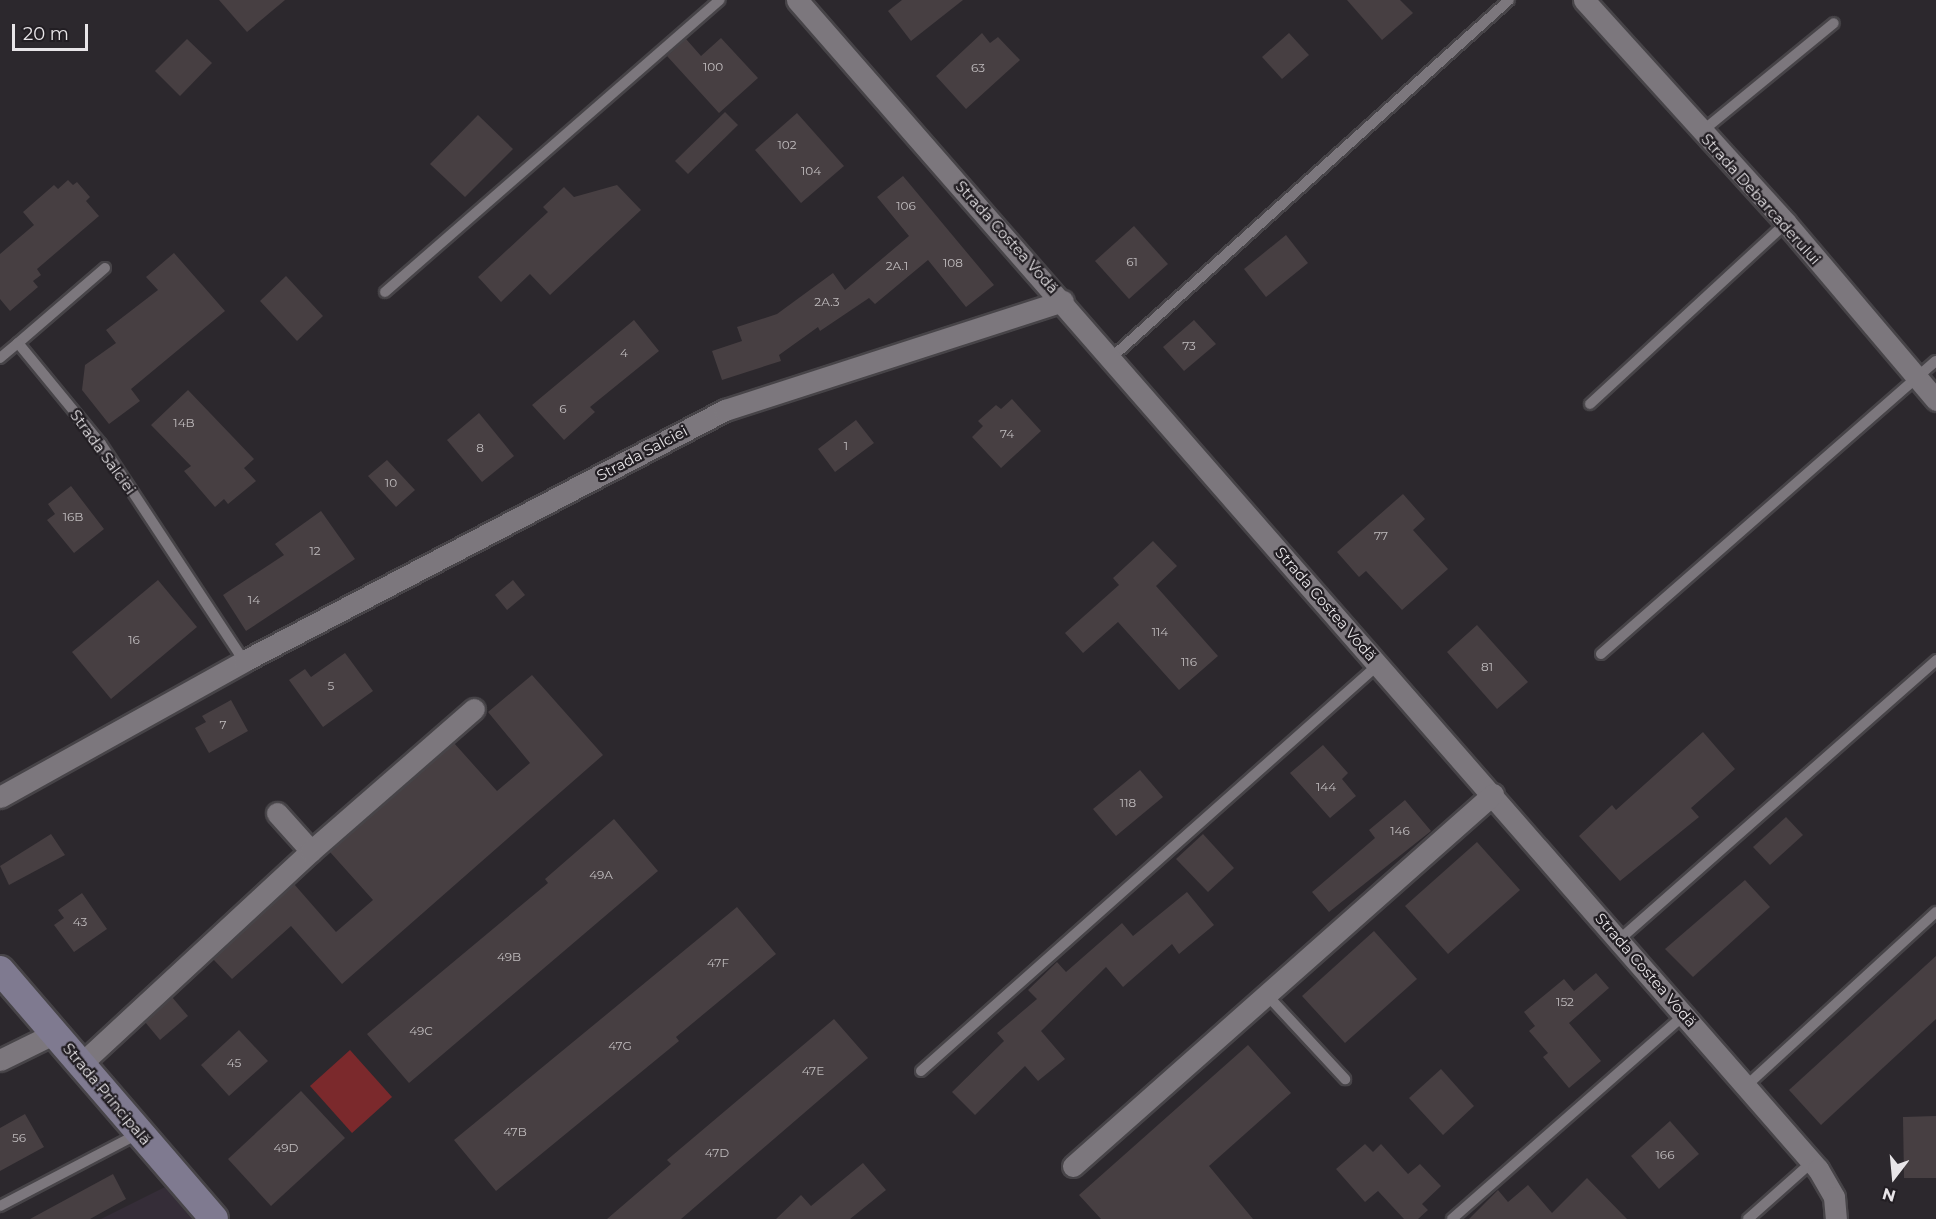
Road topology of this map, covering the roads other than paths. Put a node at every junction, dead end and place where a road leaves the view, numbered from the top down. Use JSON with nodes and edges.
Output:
{"nodes":[{"id":1,"x":720,"y":0,"type":"edge"},
{"id":2,"x":797,"y":0,"type":"edge"},
{"id":3,"x":1509,"y":0,"type":"edge"},
{"id":4,"x":1584,"y":0,"type":"edge"},
{"id":5,"x":1834,"y":23,"type":"dead end"},
{"id":6,"x":1700,"y":133,"type":"junction"},
{"id":7,"x":1786,"y":223,"type":"junction"},
{"id":8,"x":105,"y":268,"type":"dead end"},
{"id":9,"x":385,"y":292,"type":"dead end"},
{"id":10,"x":1063,"y":301,"type":"junction"},
{"id":11,"x":18,"y":343,"type":"junction"},
{"id":12,"x":0,"y":358,"type":"edge"},
{"id":13,"x":1111,"y":358,"type":"junction"},
{"id":14,"x":1936,"y":362,"type":"edge"},
{"id":15,"x":1916,"y":378,"type":"junction"},
{"id":16,"x":1936,"y":400,"type":"edge"},
{"id":17,"x":1590,"y":404,"type":"dead end"},
{"id":18,"x":1601,"y":654,"type":"dead end"},
{"id":19,"x":1936,"y":660,"type":"edge"},
{"id":20,"x":244,"y":661,"type":"junction"},
{"id":21,"x":1379,"y":664,"type":"junction"},
{"id":22,"x":474,"y":709,"type":"dead end"},
{"id":23,"x":1493,"y":794,"type":"junction"},
{"id":24,"x":0,"y":797,"type":"edge"},
{"id":25,"x":277,"y":813,"type":"dead end"},
{"id":26,"x":311,"y":851,"type":"junction"},
{"id":27,"x":1936,"y":912,"type":"edge"},
{"id":28,"x":1620,"y":939,"type":"junction"},
{"id":29,"x":0,"y":970,"type":"edge"},
{"id":30,"x":1267,"y":995,"type":"junction"},
{"id":31,"x":1684,"y":1015,"type":"junction"},
{"id":32,"x":55,"y":1034,"type":"junction"},
{"id":33,"x":0,"y":1060,"type":"edge"},
{"id":34,"x":82,"y":1063,"type":"junction"},
{"id":35,"x":921,"y":1071,"type":"dead end"},
{"id":36,"x":1345,"y":1079,"type":"dead end"},
{"id":37,"x":1745,"y":1088,"type":"junction"},
{"id":38,"x":140,"y":1132,"type":"junction"},
{"id":39,"x":1812,"y":1162,"type":"junction"},
{"id":40,"x":1073,"y":1166,"type":"dead end"},
{"id":41,"x":0,"y":1206,"type":"edge"},
{"id":42,"x":214,"y":1219,"type":"edge"},
{"id":43,"x":1452,"y":1219,"type":"edge"},
{"id":44,"x":1748,"y":1219,"type":"edge"},
{"id":45,"x":1836,"y":1219,"type":"edge"}],
"edges":[{"from":1,"to":9,"type":"lane"},
{"from":2,"to":10,"type":"street","name":"Strada Costea Vodă"},
{"from":3,"to":13,"type":"lane"},
{"from":4,"to":6,"type":"street","name":"Strada Debarcaderului"},
{"from":5,"to":6,"type":"lane"},
{"from":6,"to":7,"type":"street","name":"Strada Debarcaderului"},
{"from":7,"to":15,"type":"street","name":"Strada Debarcaderului"},
{"from":7,"to":17,"type":"lane"},
{"from":8,"to":11,"type":"lane"},
{"from":10,"to":13,"type":"street","name":"Strada Costea Vodă"},
{"from":10,"to":20,"type":"street","name":"Strada Salciei"},
{"from":11,"to":12,"type":"lane"},
{"from":11,"to":20,"type":"lane","name":"Strada Salciei"},
{"from":13,"to":21,"type":"street","name":"Strada Costea Vodă"},
{"from":14,"to":15,"type":"lane"},
{"from":15,"to":16,"type":"street","name":"Strada Debarcaderului"},
{"from":15,"to":18,"type":"lane"},
{"from":19,"to":28,"type":"lane"},
{"from":20,"to":24,"type":"street","name":"Strada Salciei"},
{"from":21,"to":23,"type":"street","name":"Strada Costea Vodă"},
{"from":21,"to":35,"type":"lane"},
{"from":22,"to":26,"type":"street"},
{"from":23,"to":28,"type":"street","name":"Strada Costea Vodă"},
{"from":23,"to":30,"type":"street"},
{"from":25,"to":26,"type":"street"},
{"from":26,"to":34,"type":"street"},
{"from":27,"to":37,"type":"lane"},
{"from":28,"to":31,"type":"street","name":"Strada Costea Vodă"},
{"from":29,"to":32,"type":"street","name":"Strada Principală"},
{"from":30,"to":36,"type":"lane"},
{"from":30,"to":40,"type":"street"},
{"from":31,"to":37,"type":"street","name":"Strada Costea Vodă"},
{"from":31,"to":43,"type":"lane"},
{"from":32,"to":33,"type":"street"},
{"from":32,"to":34,"type":"street","name":"Strada Principală"},
{"from":34,"to":38,"type":"street","name":"Strada Principală"},
{"from":37,"to":39,"type":"street","name":"Strada Costea Vodă"},
{"from":38,"to":41,"type":"lane"},
{"from":38,"to":42,"type":"street","name":"Strada Principală"},
{"from":39,"to":44,"type":"lane"},
{"from":39,"to":45,"type":"street","name":"Strada Costea Vodă"}]}
